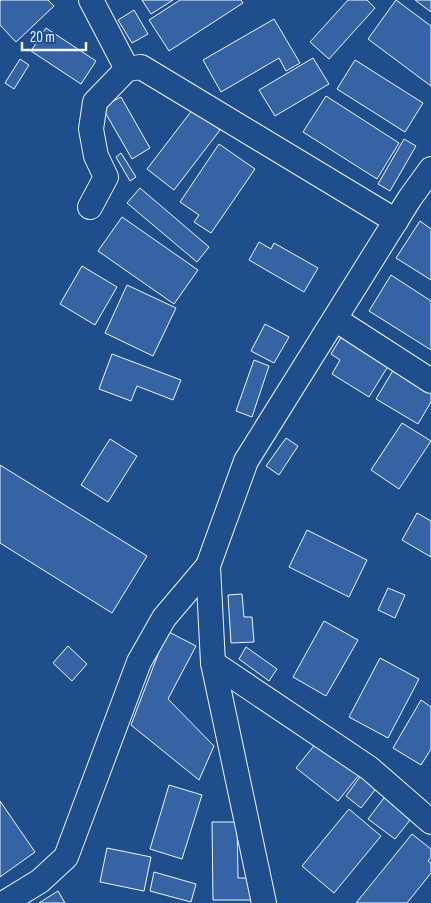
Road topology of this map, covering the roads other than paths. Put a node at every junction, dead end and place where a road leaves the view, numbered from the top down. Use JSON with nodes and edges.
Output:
{"nodes":[{"id":1,"x":90,"y":0,"type":"edge"},
{"id":2,"x":127,"y":69,"type":"junction"},
{"id":3,"x":431,"y":169,"type":"edge"},
{"id":4,"x":90,"y":207,"type":"dead end"},
{"id":5,"x":396,"y":221,"type":"junction"},
{"id":6,"x":335,"y":319,"type":"junction"},
{"id":7,"x":431,"y":381,"type":"edge"},
{"id":8,"x":208,"y":566,"type":"junction"},
{"id":9,"x":213,"y":663,"type":"junction"},
{"id":10,"x":431,"y":822,"type":"edge"},
{"id":11,"x":4,"y":903,"type":"edge"},
{"id":12,"x":264,"y":903,"type":"edge"}],
"edges":[{"from":1,"to":2,"type":"street"},
{"from":2,"to":4,"type":"street"},
{"from":2,"to":5,"type":"street"},
{"from":3,"to":5,"type":"street"},
{"from":5,"to":6,"type":"street"},
{"from":6,"to":7,"type":"street"},
{"from":6,"to":8,"type":"street"},
{"from":8,"to":9,"type":"street"},
{"from":8,"to":11,"type":"street"},
{"from":9,"to":10,"type":"street"},
{"from":9,"to":12,"type":"street"}]}
